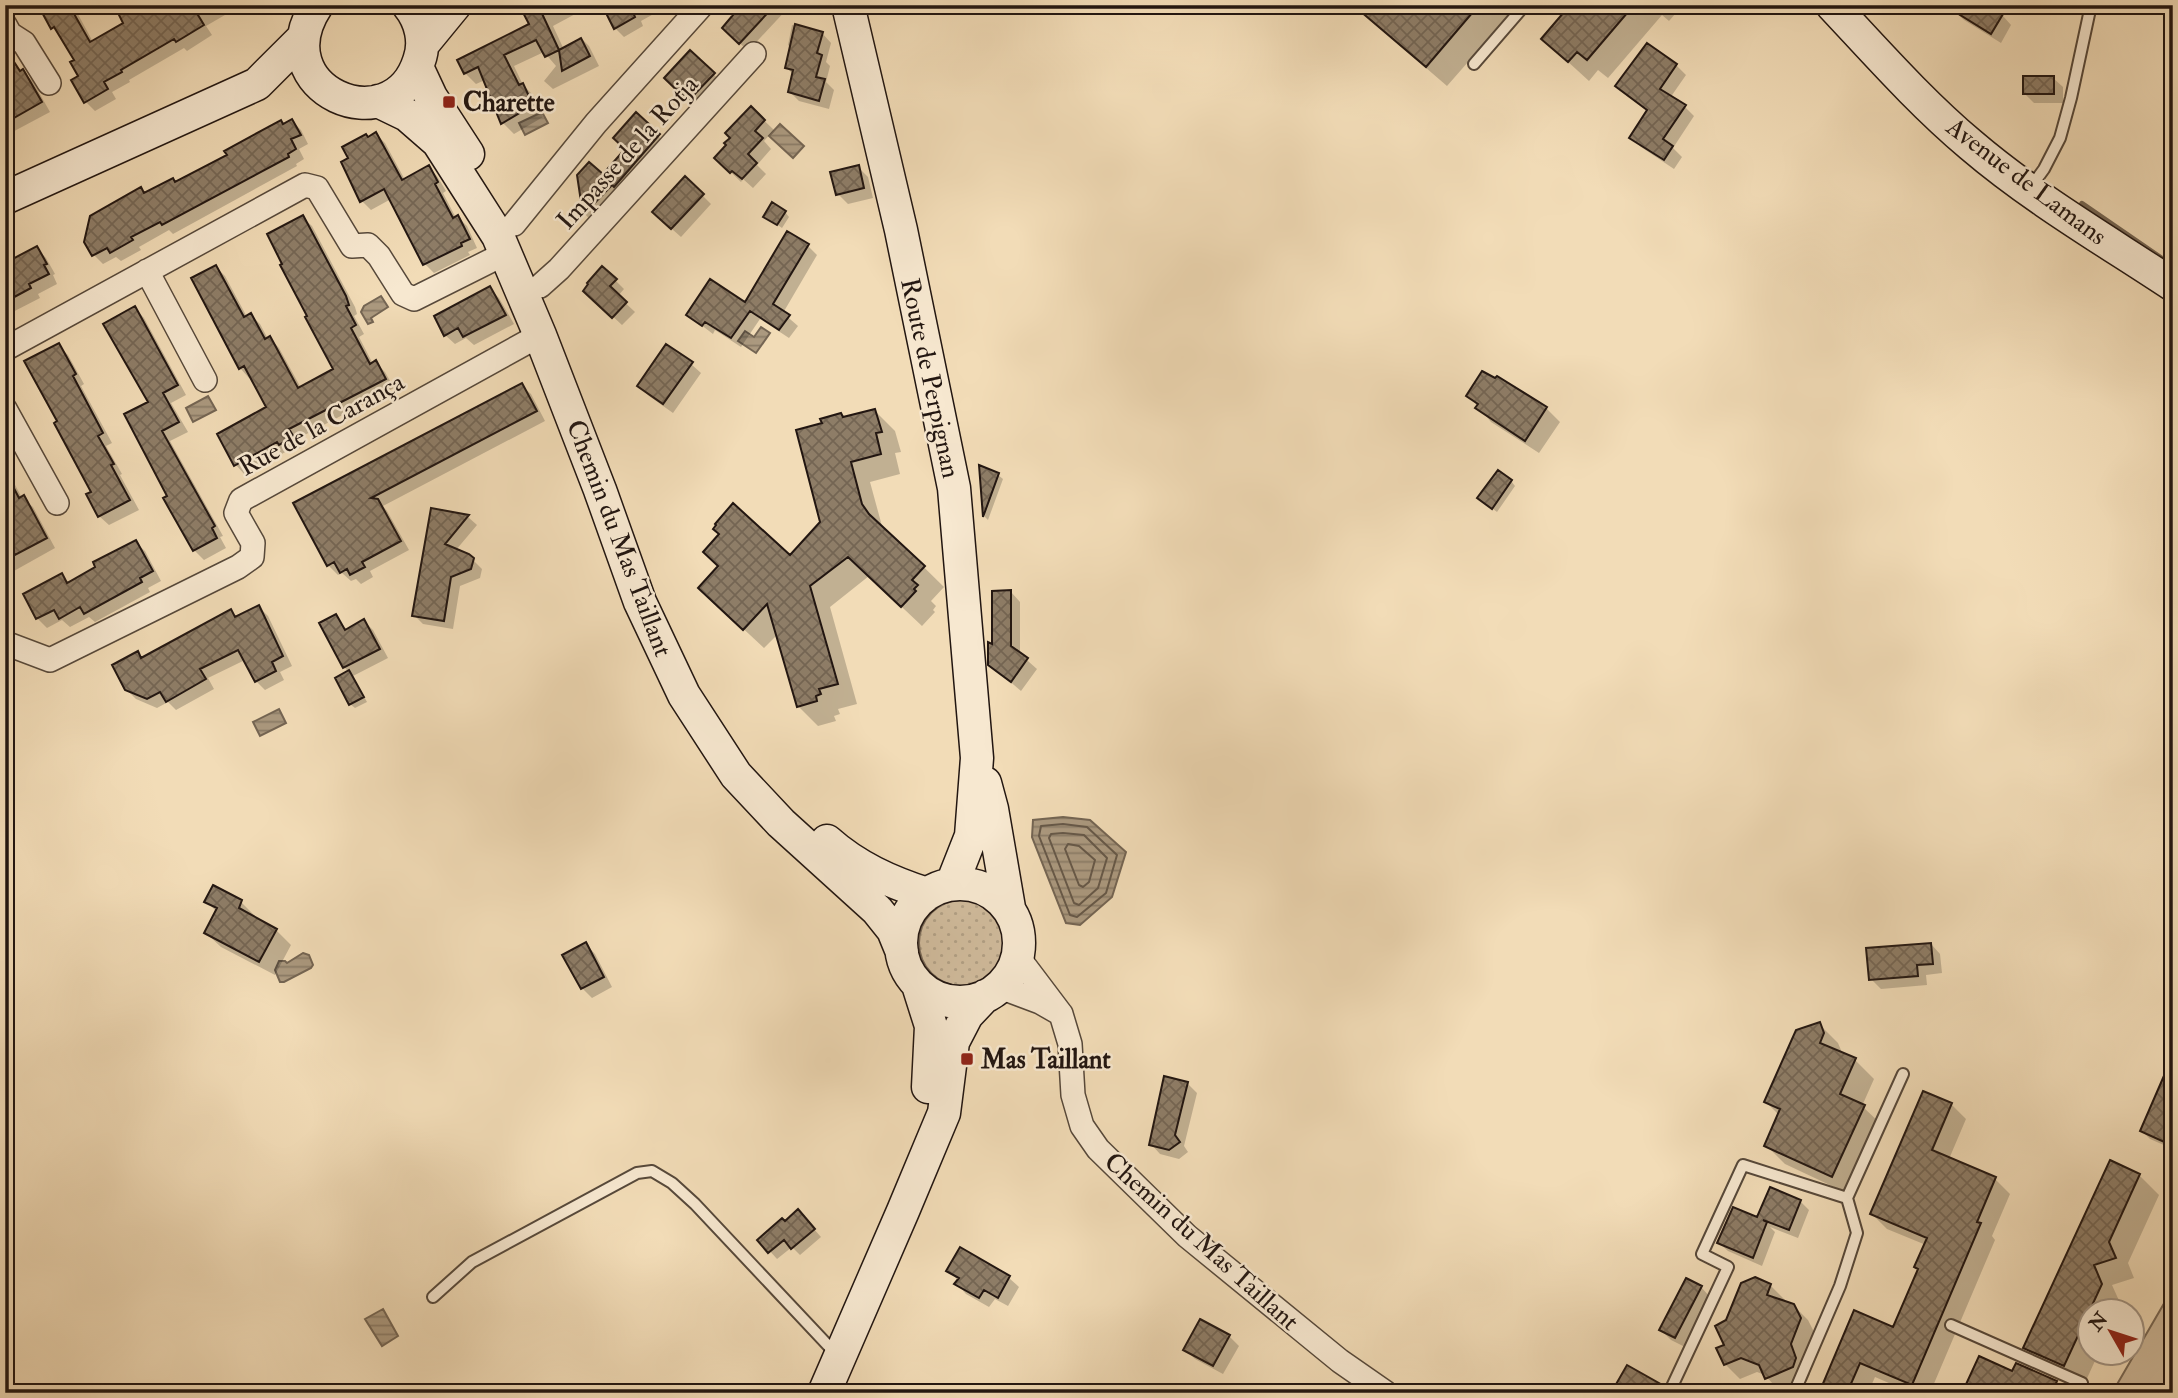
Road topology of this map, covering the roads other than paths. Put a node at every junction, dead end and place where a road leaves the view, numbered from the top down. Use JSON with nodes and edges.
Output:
{"nodes":[{"id":1,"x":317,"y":5,"type":"edge"},
{"id":2,"x":408,"y":5,"type":"edge"},
{"id":3,"x":455,"y":5,"type":"edge"},
{"id":4,"x":702,"y":5,"type":"edge"},
{"id":5,"x":848,"y":5,"type":"edge"},
{"id":6,"x":1525,"y":5,"type":"edge"},
{"id":7,"x":1832,"y":5,"type":"edge"},
{"id":8,"x":2091,"y":5,"type":"edge"},
{"id":9,"x":7,"y":33,"type":"edge"},
{"id":10,"x":303,"y":38,"type":"junction"},
{"id":11,"x":754,"y":54,"type":"dead end"},
{"id":12,"x":420,"y":55,"type":"junction"},
{"id":13,"x":1474,"y":64,"type":"dead end"},
{"id":14,"x":48,"y":83,"type":"dead end"},
{"id":15,"x":257,"y":83,"type":"junction"},
{"id":16,"x":323,"y":88,"type":"junction"},
{"id":17,"x":379,"y":101,"type":"junction"},
{"id":18,"x":2029,"y":190,"type":"junction"},
{"id":19,"x":5,"y":198,"type":"edge"},
{"id":20,"x":510,"y":239,"type":"junction"},
{"id":21,"x":147,"y":271,"type":"junction"},
{"id":22,"x":2173,"y":285,"type":"edge"},
{"id":23,"x":540,"y":286,"type":"junction"},
{"id":24,"x":540,"y":335,"type":"junction"},
{"id":25,"x":5,"y":349,"type":"edge"},
{"id":26,"x":205,"y":380,"type":"dead end"},
{"id":27,"x":5,"y":409,"type":"edge"},
{"id":28,"x":57,"y":503,"type":"dead end"},
{"id":29,"x":5,"y":643,"type":"edge"},
{"id":30,"x":978,"y":758,"type":"junction"},
{"id":31,"x":939,"y":889,"type":"junction"},
{"id":32,"x":1009,"y":908,"type":"junction"},
{"id":33,"x":902,"y":952,"type":"junction"},
{"id":34,"x":1018,"y":957,"type":"junction"},
{"id":35,"x":918,"y":985,"type":"junction"},
{"id":36,"x":993,"y":992,"type":"junction"},
{"id":37,"x":1061,"y":1014,"type":"junction"},
{"id":38,"x":1903,"y":1074,"type":"dead end"},
{"id":39,"x":1847,"y":1198,"type":"junction"},
{"id":40,"x":904,"y":1211,"type":"junction"},
{"id":41,"x":433,"y":1297,"type":"dead end"},
{"id":42,"x":1951,"y":1325,"type":"dead end"},
{"id":43,"x":839,"y":1357,"type":"junction"},
{"id":44,"x":2082,"y":1383,"type":"dead end"},
{"id":45,"x":824,"y":1393,"type":"edge"},
{"id":46,"x":1387,"y":1393,"type":"edge"},
{"id":47,"x":1670,"y":1393,"type":"edge"},
{"id":48,"x":1794,"y":1393,"type":"edge"}],
"edges":[{"from":1,"to":10,"type":"main road"},
{"from":2,"to":12,"type":"main road","name":"Chemin du Mas Taillant"},
{"from":3,"to":12,"type":"main road"},
{"from":4,"to":20,"type":"street"},
{"from":5,"to":30,"type":"main road","name":"Route de Perpignan"},
{"from":6,"to":13,"type":"lane"},
{"from":7,"to":18,"type":"main road","name":"Avenue de Lamans"},
{"from":8,"to":18,"type":"lane"},
{"from":9,"to":14,"type":"street"},
{"from":10,"to":15,"type":"main road"},
{"from":10,"to":16,"type":"main road"},
{"from":11,"to":23,"type":"street","name":"Impasse de la Rotja"},
{"from":12,"to":17,"type":"main road"},
{"from":12,"to":20,"type":"main road","name":"Chemin du Mas Taillant"},
{"from":15,"to":16,"type":"main road"},
{"from":15,"to":19,"type":"main road"},
{"from":16,"to":17,"type":"main road"},
{"from":17,"to":20,"type":"main road","name":"Chemin du Mas Taillant"},
{"from":18,"to":22,"type":"main road","name":"Avenue de Lamans"},
{"from":20,"to":21,"type":"street"},
{"from":20,"to":23,"type":"main road","name":"Chemin du Mas Taillant"},
{"from":20,"to":24,"type":"main road","name":"Chemin du Mas Taillant"},
{"from":21,"to":25,"type":"street"},
{"from":21,"to":26,"type":"street"},
{"from":23,"to":31,"type":"main road","name":"Chemin du Mas Taillant"},
{"from":24,"to":29,"type":"street","name":"Rue de la Carança"},
{"from":24,"to":33,"type":"main road","name":"Chemin du Mas Taillant"},
{"from":27,"to":28,"type":"street"},
{"from":30,"to":31,"type":"main road","name":"Route de Perpignan"},
{"from":30,"to":32,"type":"main road","name":"Route de Perpignan"},
{"from":31,"to":32,"type":"main road"},
{"from":31,"to":33,"type":"main road"},
{"from":32,"to":34,"type":"main road"},
{"from":33,"to":35,"type":"main road"},
{"from":34,"to":36,"type":"main road"},
{"from":34,"to":37,"type":"street"},
{"from":35,"to":36,"type":"main road"},
{"from":35,"to":40,"type":"main road"},
{"from":36,"to":37,"type":"street"},
{"from":36,"to":40,"type":"main road"},
{"from":37,"to":46,"type":"street","name":"Chemin du Mas Taillant"},
{"from":38,"to":39,"type":"lane"},
{"from":39,"to":47,"type":"lane"},
{"from":39,"to":48,"type":"lane"},
{"from":40,"to":43,"type":"main road"},
{"from":41,"to":43,"type":"lane"},
{"from":42,"to":44,"type":"lane"},
{"from":43,"to":45,"type":"main road"}]}
